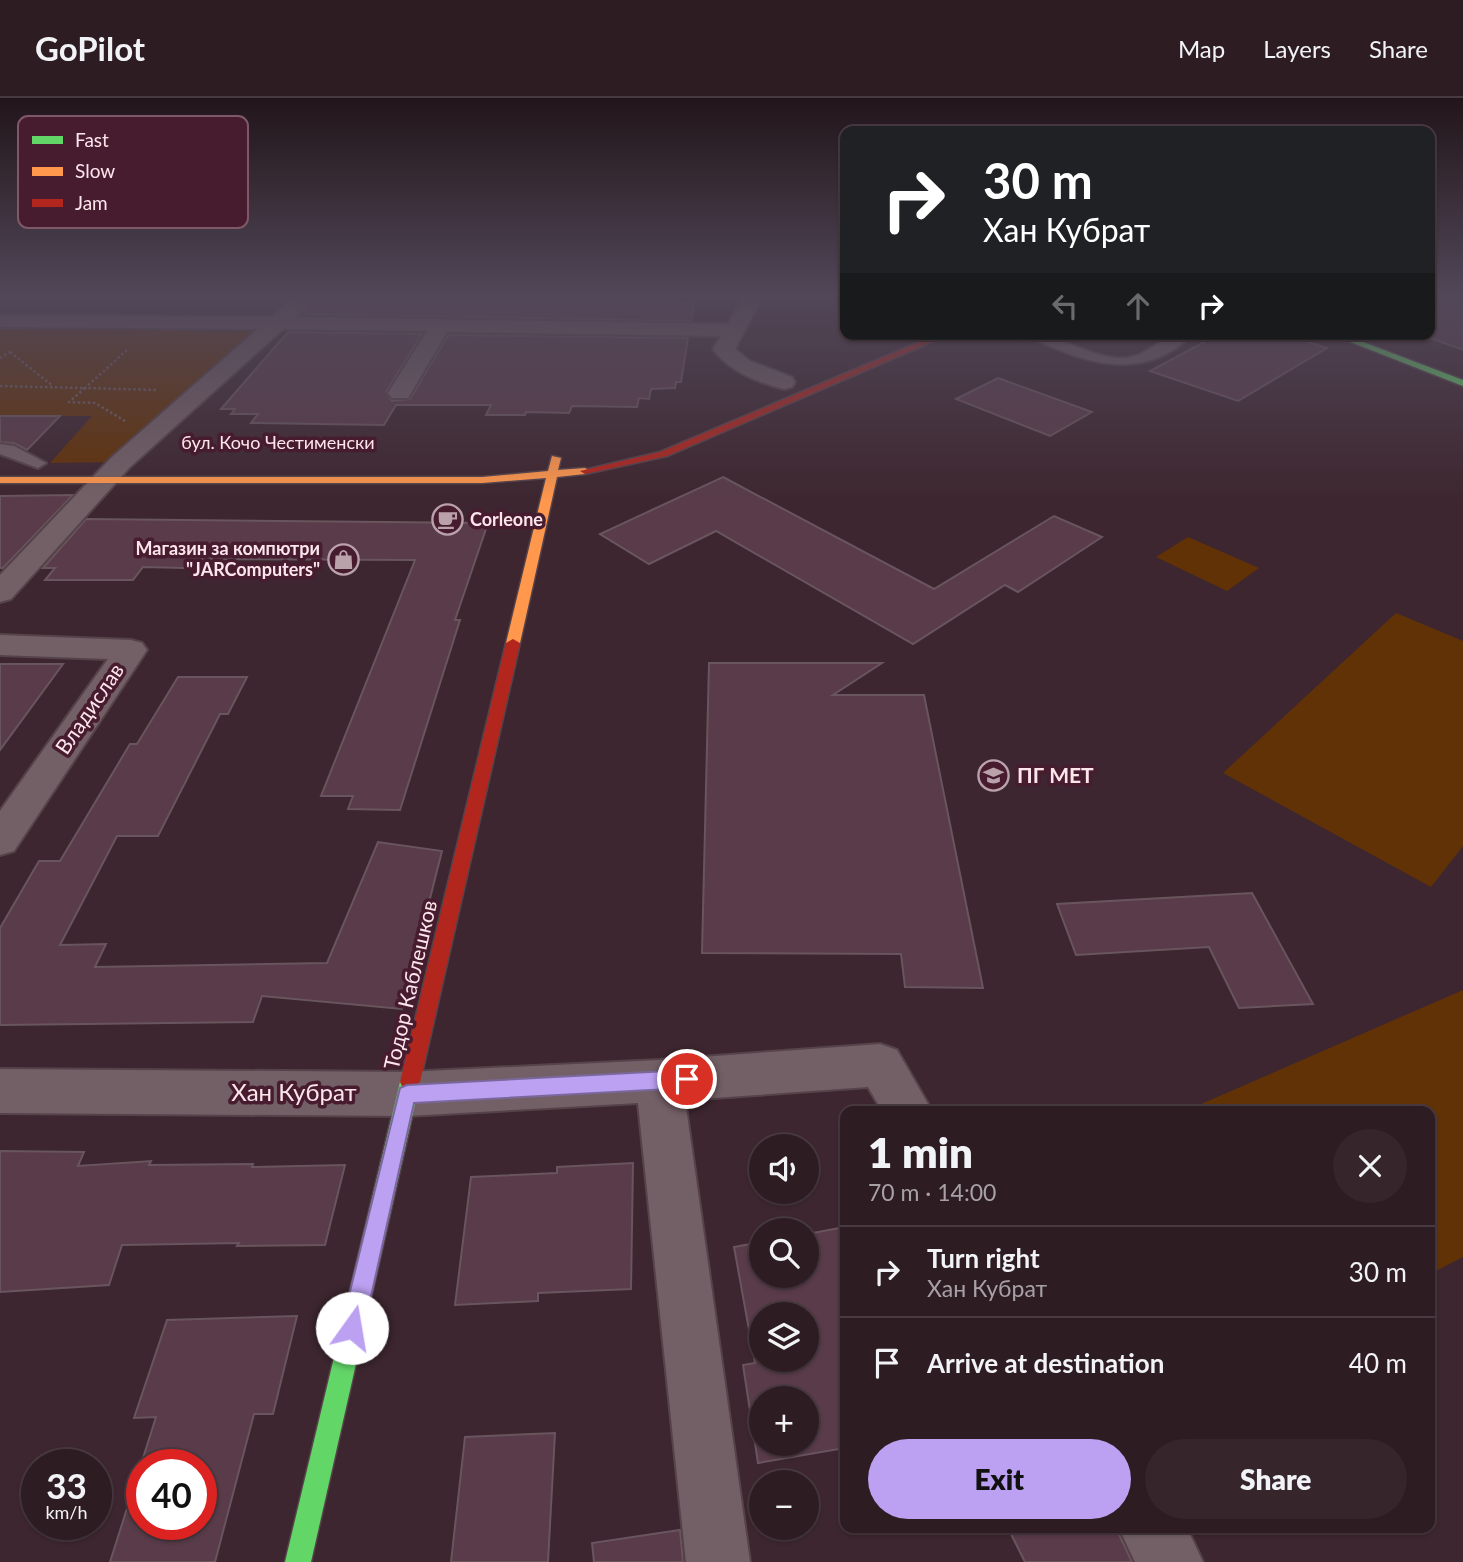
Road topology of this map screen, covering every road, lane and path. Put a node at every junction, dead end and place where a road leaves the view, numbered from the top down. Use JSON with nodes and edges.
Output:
{"nodes":[{"id":1,"x":26,"y":364,"type":"edge"},
{"id":2,"x":111,"y":364,"type":"edge"},
{"id":3,"x":231,"y":364,"type":"edge"},
{"id":4,"x":417,"y":364,"type":"edge"},
{"id":5,"x":751,"y":364,"type":"edge"},
{"id":6,"x":874,"y":364,"type":"edge"},
{"id":7,"x":1414,"y":364,"type":"edge"},
{"id":8,"x":790,"y":379,"type":"joint"},
{"id":9,"x":1463,"y":383,"type":"edge"},
{"id":10,"x":0,"y":386,"type":"edge"},
{"id":11,"x":54,"y":387,"type":"junction"},
{"id":12,"x":85,"y":388,"type":"junction"},
{"id":13,"x":762,"y":391,"type":"dead end"},
{"id":14,"x":200,"y":392,"type":"junction"},
{"id":15,"x":400,"y":393,"type":"dead end"},
{"id":16,"x":150,"y":436,"type":"junction"},
{"id":17,"x":640,"y":442,"type":"dead end"},
{"id":18,"x":0,"y":449,"type":"edge"},
{"id":19,"x":556,"y":458,"type":"junction"},
{"id":20,"x":517,"y":460,"type":"dead end"},
{"id":21,"x":148,"y":462,"type":"dead end"},
{"id":22,"x":0,"y":463,"type":"edge"},
{"id":23,"x":44,"y":463,"type":"joint"},
{"id":24,"x":108,"y":468,"type":"junction"},
{"id":25,"x":551,"y":478,"type":"junction"},
{"id":26,"x":0,"y":480,"type":"edge"},
{"id":27,"x":0,"y":593,"type":"edge"},
{"id":28,"x":0,"y":645,"type":"edge"},
{"id":29,"x":0,"y":841,"type":"edge"},
{"id":30,"x":659,"y":1081,"type":"junction"},
{"id":31,"x":0,"y":1091,"type":"edge"},
{"id":32,"x":407,"y":1094,"type":"junction"},
{"id":33,"x":905,"y":1106,"type":"edge"},
{"id":34,"x":1154,"y":1533,"type":"edge"},
{"id":35,"x":298,"y":1562,"type":"edge"},
{"id":36,"x":718,"y":1562,"type":"edge"},
{"id":37,"x":1171,"y":1562,"type":"edge"}],
"edges":[{"from":1,"to":11,"type":"path"},
{"from":2,"to":12,"type":"path"},
{"from":3,"to":14,"type":"street"},
{"from":4,"to":15,"type":"street"},
{"from":5,"to":8,"type":"street"},
{"from":6,"to":25,"type":"street","name":"бул. Кочо Честименски"},
{"from":7,"to":9,"type":"street"},
{"from":8,"to":13,"type":"street"},
{"from":10,"to":11,"type":"path"},
{"from":11,"to":12,"type":"path"},
{"from":12,"to":14,"type":"path"},
{"from":12,"to":16,"type":"path"},
{"from":14,"to":16,"type":"street"},
{"from":16,"to":24,"type":"street"},
{"from":17,"to":19,"type":"street"},
{"from":18,"to":23,"type":"lane"},
{"from":19,"to":20,"type":"street"},
{"from":19,"to":25,"type":"street","name":"Тодор Каблешков"},
{"from":21,"to":24,"type":"street","name":"бул. Кочо Честименски"},
{"from":22,"to":23,"type":"street"},
{"from":24,"to":25,"type":"street","name":"бул. Кочо Честименски"},
{"from":24,"to":26,"type":"street","name":"бул. Кочо Честименски"},
{"from":24,"to":27,"type":"street"},
{"from":25,"to":32,"type":"street","name":"Тодор Каблешков"},
{"from":28,"to":29,"type":"street","name":"Владислав"},
{"from":30,"to":32,"type":"street","name":"Хан Кубрат"},
{"from":30,"to":33,"type":"street","name":"Хан Кубрат"},
{"from":30,"to":36,"type":"street"},
{"from":31,"to":32,"type":"street","name":"Хан Кубрат"},
{"from":32,"to":35,"type":"street","name":"Тодор Каблешков"},
{"from":34,"to":37,"type":"street"}]}
